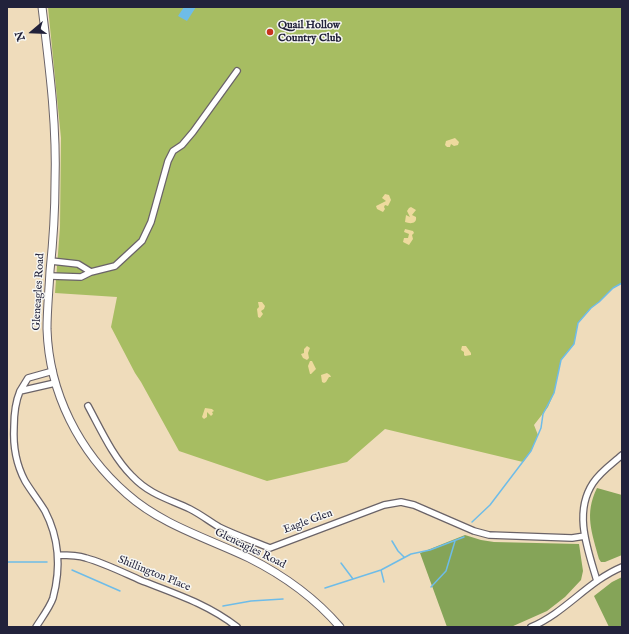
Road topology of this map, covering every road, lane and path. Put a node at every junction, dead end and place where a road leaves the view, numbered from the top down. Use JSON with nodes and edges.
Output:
{"nodes":[{"id":1,"x":42,"y":7,"type":"edge"},
{"id":2,"x":237,"y":71,"type":"dead end"},
{"id":3,"x":51,"y":261,"type":"junction"},
{"id":4,"x":91,"y":272,"type":"junction"},
{"id":5,"x":50,"y":276,"type":"junction"},
{"id":6,"x":52,"y":371,"type":"junction"},
{"id":7,"x":55,"y":383,"type":"junction"},
{"id":8,"x":20,"y":391,"type":"junction"},
{"id":9,"x":88,"y":406,"type":"dead end"},
{"id":10,"x":622,"y":455,"type":"edge"},
{"id":11,"x":585,"y":536,"type":"junction"},
{"id":12,"x":58,"y":555,"type":"junction"},
{"id":13,"x":622,"y":567,"type":"edge"},
{"id":14,"x":597,"y":581,"type":"junction"},
{"id":15,"x":36,"y":627,"type":"edge"},
{"id":16,"x":237,"y":627,"type":"edge"},
{"id":17,"x":340,"y":627,"type":"edge"},
{"id":18,"x":531,"y":627,"type":"edge"}],
"edges":[{"from":1,"to":3,"type":"street","name":"Gleneagles Road"},
{"from":2,"to":4,"type":"street"},
{"from":3,"to":4,"type":"street"},
{"from":3,"to":5,"type":"street","name":"Gleneagles Road"},
{"from":4,"to":5,"type":"street"},
{"from":5,"to":6,"type":"street","name":"Gleneagles Road"},
{"from":6,"to":7,"type":"street","name":"Gleneagles Road"},
{"from":6,"to":8,"type":"street"},
{"from":7,"to":8,"type":"street"},
{"from":7,"to":17,"type":"street","name":"Gleneagles Road"},
{"from":8,"to":12,"type":"street"},
{"from":9,"to":11,"type":"street","name":"Eagle Glen"},
{"from":10,"to":11,"type":"street"},
{"from":11,"to":14,"type":"street"},
{"from":12,"to":15,"type":"street"},
{"from":12,"to":16,"type":"street","name":"Shillington Place"},
{"from":13,"to":14,"type":"street"},
{"from":14,"to":18,"type":"street"}]}
